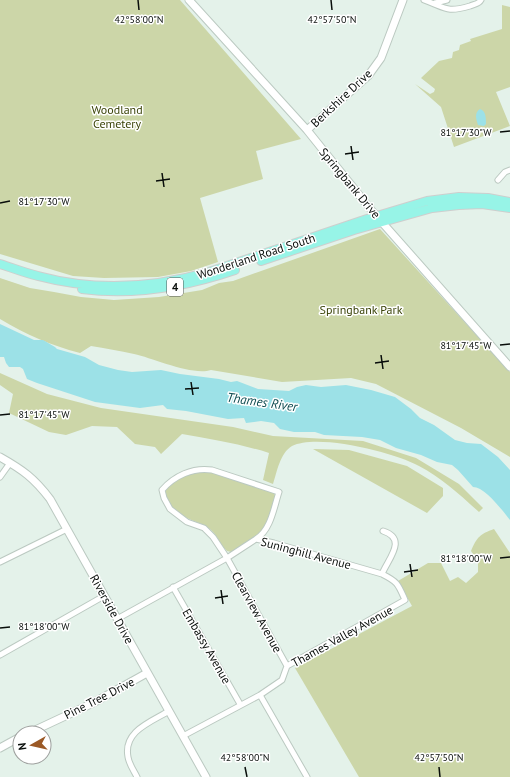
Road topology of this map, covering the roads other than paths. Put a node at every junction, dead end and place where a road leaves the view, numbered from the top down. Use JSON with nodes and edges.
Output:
{"nodes":[{"id":1,"x":189,"y":0,"type":"edge"},
{"id":2,"x":402,"y":0,"type":"edge"},
{"id":3,"x":424,"y":0,"type":"edge"},
{"id":4,"x":447,"y":0,"type":"edge"},
{"id":5,"x":482,"y":0,"type":"edge"},
{"id":6,"x":434,"y":4,"type":"junction"},
{"id":7,"x":307,"y":130,"type":"junction"},
{"id":8,"x":510,"y":170,"type":"edge"},
{"id":9,"x":498,"y":180,"type":"dead end"},
{"id":10,"x":510,"y":202,"type":"edge"},
{"id":11,"x":510,"y":208,"type":"edge"},
{"id":12,"x":380,"y":219,"type":"junction"},
{"id":13,"x":0,"y":264,"type":"edge"},
{"id":14,"x":0,"y":270,"type":"edge"},
{"id":15,"x":510,"y":367,"type":"edge"},
{"id":16,"x":0,"y":457,"type":"edge"},
{"id":17,"x":10,"y":463,"type":"junction"},
{"id":18,"x":0,"y":477,"type":"edge"},
{"id":19,"x":67,"y":529,"type":"junction"},
{"id":20,"x":383,"y":530,"type":"dead end"},
{"id":21,"x":256,"y":539,"type":"junction"},
{"id":22,"x":227,"y":558,"type":"junction"},
{"id":23,"x":0,"y":562,"type":"edge"},
{"id":24,"x":382,"y":574,"type":"junction"},
{"id":25,"x":173,"y":587,"type":"junction"},
{"id":26,"x":104,"y":596,"type":"junction"},
{"id":27,"x":405,"y":600,"type":"joint"},
{"id":28,"x":117,"y":619,"type":"junction"},
{"id":29,"x":0,"y":655,"type":"edge"},
{"id":30,"x":287,"y":666,"type":"junction"},
{"id":31,"x":147,"y":673,"type":"junction"},
{"id":32,"x":260,"y":695,"type":"junction"},
{"id":33,"x":240,"y":704,"type":"junction"},
{"id":34,"x":169,"y":711,"type":"junction"},
{"id":35,"x":46,"y":725,"type":"edge"},
{"id":36,"x":183,"y":736,"type":"junction"},
{"id":37,"x":12,"y":741,"type":"edge"},
{"id":38,"x":0,"y":748,"type":"edge"},
{"id":39,"x":137,"y":777,"type":"edge"},
{"id":40,"x":206,"y":777,"type":"edge"},
{"id":41,"x":307,"y":777,"type":"edge"}],
"edges":[{"from":1,"to":7,"type":"main road","name":"Springbank Drive"},
{"from":2,"to":7,"type":"main road","name":"Berkshire Drive"},
{"from":3,"to":6,"type":"street"},
{"from":4,"to":6,"type":"street"},
{"from":5,"to":6,"type":"street"},
{"from":7,"to":12,"type":"main road","name":"Springbank Drive"},
{"from":8,"to":9,"type":"street"},
{"from":10,"to":12,"type":"main road","name":"Wonderland Road South","number":"4"},
{"from":11,"to":12,"type":"main road","name":"Wonderland Road South","number":"4"},
{"from":12,"to":13,"type":"main road","name":"Wonderland Road South","number":"4"},
{"from":12,"to":14,"type":"main road","name":"Wonderland Road South","number":"4"},
{"from":12,"to":15,"type":"main road","name":"Springbank Drive"},
{"from":16,"to":17,"type":"main road","name":"Riverside Drive"},
{"from":17,"to":18,"type":"street"},
{"from":17,"to":19,"type":"main road","name":"Riverside Drive"},
{"from":19,"to":23,"type":"street"},
{"from":19,"to":26,"type":"main road","name":"Riverside Drive"},
{"from":20,"to":24,"type":"street"},
{"from":21,"to":22,"type":"street","name":"Suninghill Avenue"},
{"from":21,"to":22,"type":"street","name":"Clearview Avenue"},
{"from":21,"to":24,"type":"street","name":"Suninghill Avenue"},
{"from":22,"to":25,"type":"street","name":"Suninghill Avenue"},
{"from":22,"to":30,"type":"street","name":"Clearview Avenue"},
{"from":24,"to":27,"type":"street","name":"Suninghill Avenue"},
{"from":25,"to":28,"type":"street","name":"Suninghill Avenue"},
{"from":25,"to":33,"type":"street","name":"Embassy Avenue"},
{"from":26,"to":28,"type":"main road","name":"Riverside Drive"},
{"from":26,"to":29,"type":"street"},
{"from":27,"to":30,"type":"street","name":"Thames Valley Avenue"},
{"from":28,"to":31,"type":"main road","name":"Riverside Drive"},
{"from":30,"to":32,"type":"street","name":"Thames Valley Avenue"},
{"from":31,"to":34,"type":"main road","name":"Riverside Drive"},
{"from":31,"to":35,"type":"main road","name":"Pine Tree Drive"},
{"from":32,"to":33,"type":"street","name":"Thames Valley Avenue"},
{"from":32,"to":41,"type":"street"},
{"from":33,"to":36,"type":"street","name":"Thames Valley Avenue"},
{"from":34,"to":36,"type":"main road","name":"Riverside Drive"},
{"from":34,"to":39,"type":"street"},
{"from":36,"to":40,"type":"main road","name":"Riverside Drive"},
{"from":37,"to":38,"type":"main road"}]}
